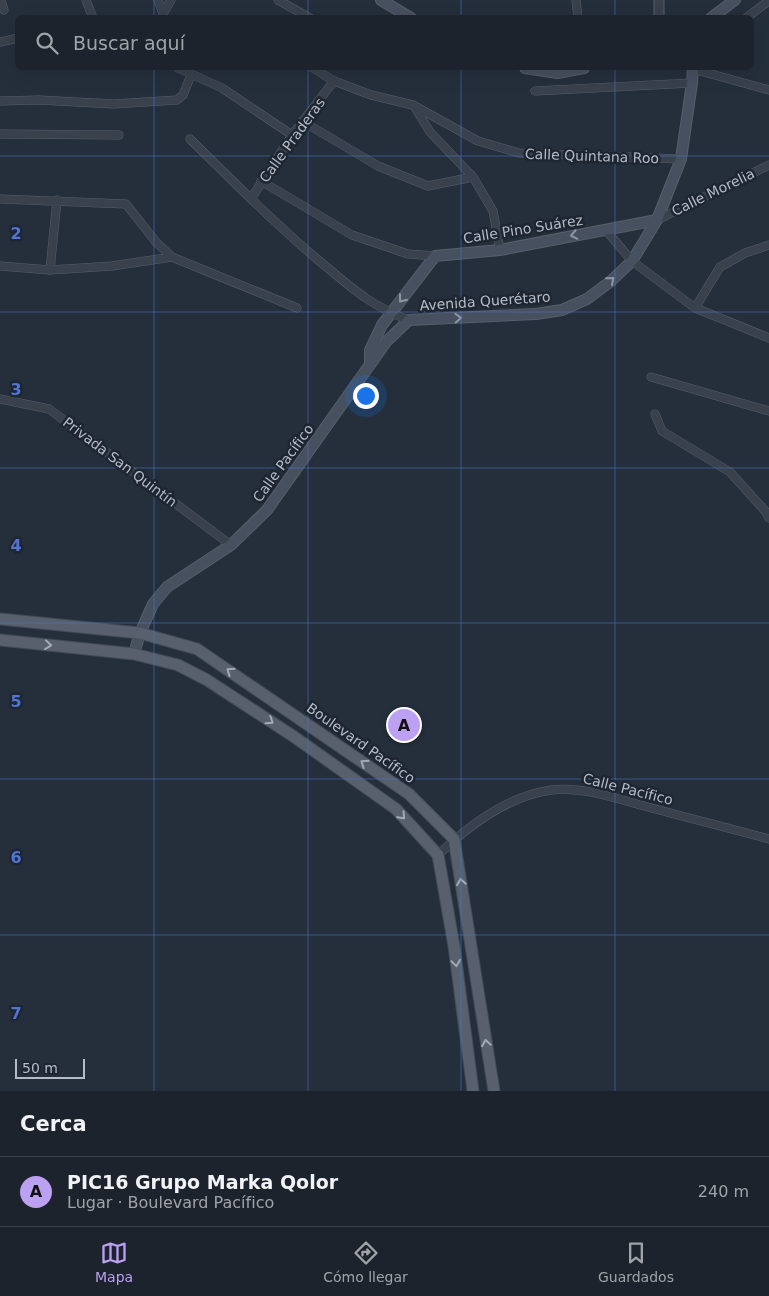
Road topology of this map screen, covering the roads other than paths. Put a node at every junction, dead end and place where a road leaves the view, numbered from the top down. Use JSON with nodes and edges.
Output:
{"nodes":[{"id":1,"x":1,"y":0,"type":"edge"},
{"id":2,"x":86,"y":0,"type":"edge"},
{"id":3,"x":158,"y":0,"type":"edge"},
{"id":4,"x":171,"y":0,"type":"edge"},
{"id":5,"x":278,"y":0,"type":"edge"},
{"id":6,"x":381,"y":0,"type":"edge"},
{"id":7,"x":576,"y":0,"type":"edge"},
{"id":8,"x":659,"y":0,"type":"edge"},
{"id":9,"x":732,"y":2,"type":"edge"},
{"id":10,"x":767,"y":2,"type":"dead end"},
{"id":11,"x":4,"y":10,"type":"dead end"},
{"id":12,"x":93,"y":15,"type":"edge"},
{"id":13,"x":166,"y":15,"type":"edge"},
{"id":14,"x":166,"y":15,"type":"edge"},
{"id":15,"x":301,"y":15,"type":"edge"},
{"id":16,"x":406,"y":15,"type":"edge"},
{"id":17,"x":578,"y":15,"type":"edge"},
{"id":18,"x":659,"y":15,"type":"edge"},
{"id":19,"x":715,"y":15,"type":"edge"},
{"id":20,"x":750,"y":15,"type":"edge"},
{"id":21,"x":15,"y":39,"type":"edge"},
{"id":22,"x":0,"y":42,"type":"edge"},
{"id":23,"x":182,"y":70,"type":"edge"},
{"id":24,"x":316,"y":70,"type":"edge"},
{"id":25,"x":538,"y":70,"type":"edge"},
{"id":26,"x":573,"y":70,"type":"edge"},
{"id":27,"x":697,"y":70,"type":"edge"},
{"id":28,"x":700,"y":70,"type":"edge"},
{"id":29,"x":191,"y":75,"type":"junction"},
{"id":30,"x":334,"y":82,"type":"junction"},
{"id":31,"x":692,"y":83,"type":"junction"},
{"id":32,"x":769,"y":90,"type":"edge"},
{"id":33,"x":535,"y":91,"type":"dead end"},
{"id":34,"x":0,"y":101,"type":"edge"},
{"id":35,"x":413,"y":105,"type":"junction"},
{"id":36,"x":302,"y":122,"type":"junction"},
{"id":37,"x":0,"y":134,"type":"edge"},
{"id":38,"x":119,"y":135,"type":"dead end"},
{"id":39,"x":292,"y":135,"type":"junction"},
{"id":40,"x":190,"y":139,"type":"dead end"},
{"id":41,"x":681,"y":160,"type":"junction"},
{"id":42,"x":769,"y":164,"type":"edge"},
{"id":43,"x":474,"y":177,"type":"junction"},
{"id":44,"x":261,"y":181,"type":"junction"},
{"id":45,"x":0,"y":199,"type":"edge"},
{"id":46,"x":251,"y":199,"type":"junction"},
{"id":47,"x":57,"y":200,"type":"junction"},
{"id":48,"x":657,"y":220,"type":"junction"},
{"id":49,"x":604,"y":229,"type":"junction"},
{"id":50,"x":769,"y":245,"type":"edge"},
{"id":51,"x":500,"y":250,"type":"junction"},
{"id":52,"x":435,"y":256,"type":"junction"},
{"id":53,"x":172,"y":257,"type":"junction"},
{"id":54,"x":632,"y":261,"type":"junction"},
{"id":55,"x":0,"y":266,"type":"edge"},
{"id":56,"x":50,"y":270,"type":"junction"},
{"id":57,"x":297,"y":308,"type":"dead end"},
{"id":58,"x":695,"y":308,"type":"junction"},
{"id":59,"x":390,"y":314,"type":"junction"},
{"id":60,"x":410,"y":320,"type":"junction"},
{"id":61,"x":769,"y":338,"type":"edge"},
{"id":62,"x":370,"y":364,"type":"junction"},
{"id":63,"x":651,"y":377,"type":"dead end"},
{"id":64,"x":0,"y":399,"type":"edge"},
{"id":65,"x":769,"y":411,"type":"edge"},
{"id":66,"x":655,"y":414,"type":"dead end"},
{"id":67,"x":768,"y":512,"type":"edge"},
{"id":68,"x":230,"y":544,"type":"junction"},
{"id":69,"x":0,"y":619,"type":"edge"},
{"id":70,"x":140,"y":633,"type":"junction"},
{"id":71,"x":0,"y":640,"type":"edge"},
{"id":72,"x":134,"y":654,"type":"junction"},
{"id":73,"x":454,"y":839,"type":"junction"},
{"id":74,"x":769,"y":839,"type":"edge"},
{"id":75,"x":438,"y":855,"type":"junction"},
{"id":76,"x":473,"y":1091,"type":"edge"},
{"id":77,"x":494,"y":1091,"type":"edge"}],
"edges":[{"from":1,"to":11,"type":"street"},
{"from":2,"to":12,"type":"street"},
{"from":3,"to":13,"type":"street"},
{"from":4,"to":14,"type":"street"},
{"from":5,"to":15,"type":"street"},
{"from":6,"to":16,"type":"main road"},
{"from":7,"to":17,"type":"street"},
{"from":8,"to":18,"type":"street"},
{"from":9,"to":19,"type":"main road"},
{"from":10,"to":20,"type":"street"},
{"from":21,"to":22,"type":"street"},
{"from":23,"to":29,"type":"street"},
{"from":24,"to":30,"type":"street","name":"Calle Quintana Roo"},
{"from":25,"to":26,"type":"main road"},
{"from":27,"to":31,"type":"main road","name":"Avenida Querétaro"},
{"from":28,"to":32,"type":"street"},
{"from":29,"to":34,"type":"street"},
{"from":29,"to":39,"type":"street"},
{"from":30,"to":35,"type":"street","name":"Calle Quintana Roo"},
{"from":30,"to":36,"type":"street","name":"Calle Praderas"},
{"from":31,"to":33,"type":"street"},
{"from":31,"to":41,"type":"main road","name":"Avenida Querétaro"},
{"from":35,"to":41,"type":"street","name":"Calle Quintana Roo"},
{"from":35,"to":43,"type":"street"},
{"from":36,"to":39,"type":"street","name":"Calle Praderas"},
{"from":36,"to":43,"type":"street"},
{"from":37,"to":38,"type":"street"},
{"from":39,"to":44,"type":"street","name":"Calle Praderas"},
{"from":40,"to":46,"type":"street"},
{"from":41,"to":48,"type":"main road","name":"Avenida Querétaro"},
{"from":42,"to":48,"type":"street","name":"Calle Morelia"},
{"from":43,"to":51,"type":"street"},
{"from":44,"to":46,"type":"street","name":"Calle Praderas"},
{"from":44,"to":52,"type":"street","name":"Calle Pino Suárez"},
{"from":45,"to":47,"type":"street"},
{"from":46,"to":59,"type":"street","name":"Avenida Querétaro"},
{"from":47,"to":53,"type":"street"},
{"from":47,"to":56,"type":"street"},
{"from":48,"to":49,"type":"main road","name":"Calle Pino Suárez"},
{"from":48,"to":54,"type":"main road","name":"Avenida Querétaro"},
{"from":49,"to":51,"type":"main road","name":"Calle Pino Suárez","one_way":true},
{"from":49,"to":54,"type":"street"},
{"from":50,"to":58,"type":"street"},
{"from":51,"to":52,"type":"main road","name":"Calle Pino Suárez"},
{"from":52,"to":59,"type":"main road","name":"Calle Pacífico","one_way":true},
{"from":53,"to":56,"type":"street"},
{"from":53,"to":57,"type":"street"},
{"from":54,"to":58,"type":"street"},
{"from":60,"to":54,"type":"main road","name":"Avenida Querétaro","one_way":true},
{"from":55,"to":56,"type":"street"},
{"from":58,"to":61,"type":"street"},
{"from":59,"to":60,"type":"street","name":"Avenida Querétaro"},
{"from":59,"to":62,"type":"main road","name":"Calle Pacífico"},
{"from":60,"to":62,"type":"main road","name":"Calle Pacífico"},
{"from":62,"to":68,"type":"main road","name":"Calle Pacífico"},
{"from":63,"to":65,"type":"street"},
{"from":64,"to":68,"type":"street","name":"Privada San Quintín"},
{"from":66,"to":67,"type":"street"},
{"from":68,"to":70,"type":"main road","name":"Calle Pacífico"},
{"from":69,"to":70,"type":"main road","name":"Boulevard Pacífico"},
{"from":70,"to":72,"type":"main road","name":"Calle Pacífico"},
{"from":73,"to":70,"type":"main road","name":"Boulevard Pacífico","one_way":true},
{"from":71,"to":72,"type":"main road","one_way":true},
{"from":72,"to":75,"type":"main road","one_way":true},
{"from":73,"to":74,"type":"street","name":"Calle Pacífico"},
{"from":73,"to":75,"type":"street","name":"Calle Pacífico"},
{"from":77,"to":73,"type":"main road","one_way":true},
{"from":75,"to":76,"type":"main road","one_way":true}]}
